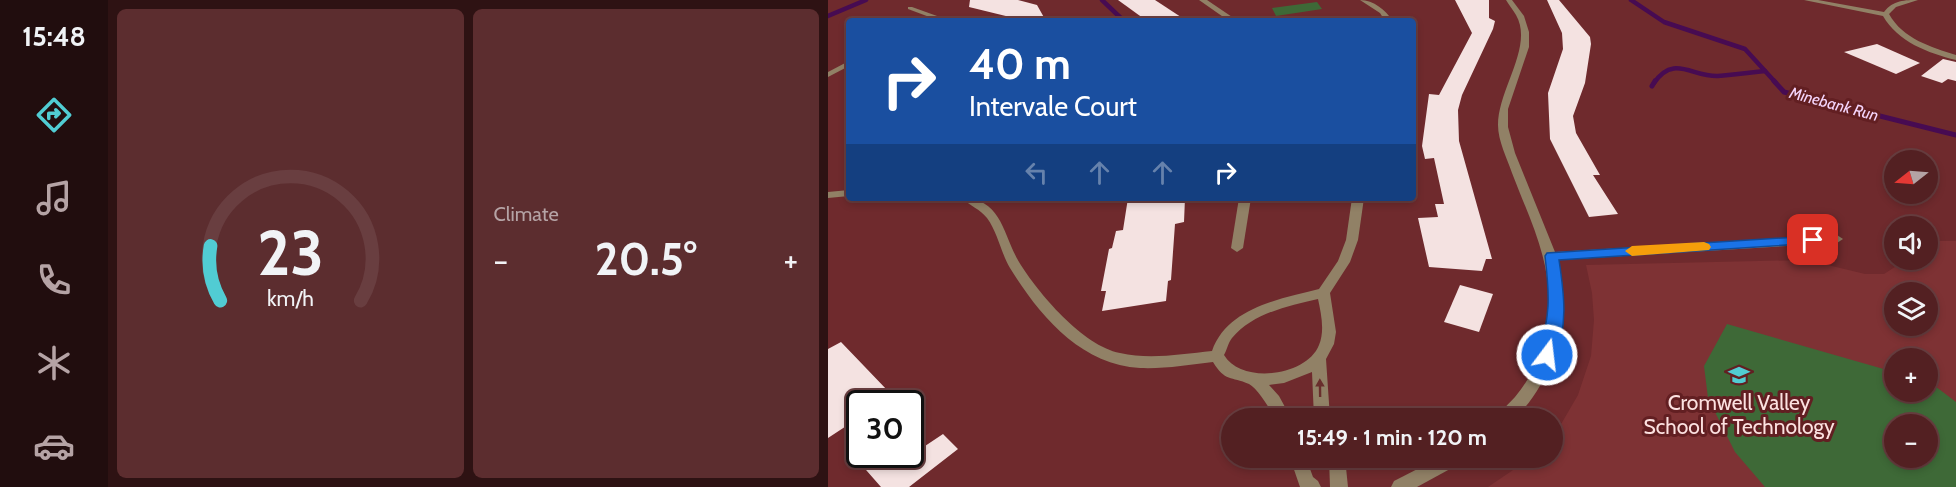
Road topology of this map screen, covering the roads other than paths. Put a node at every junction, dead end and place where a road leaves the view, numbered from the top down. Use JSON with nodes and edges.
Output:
{"nodes":[{"id":1,"x":1363,"y":0,"type":"edge"},
{"id":2,"x":1509,"y":0,"type":"edge"},
{"id":3,"x":1807,"y":0,"type":"edge"},
{"id":4,"x":1915,"y":0,"type":"edge"},
{"id":5,"x":1209,"y":2,"type":"edge"},
{"id":6,"x":910,"y":8,"type":"dead end"},
{"id":7,"x":1886,"y":14,"type":"junction"},
{"id":8,"x":938,"y":18,"type":"edge"},
{"id":9,"x":1230,"y":18,"type":"edge"},
{"id":10,"x":1387,"y":18,"type":"edge"},
{"id":11,"x":1956,"y":58,"type":"edge"},
{"id":12,"x":846,"y":65,"type":"edge"},
{"id":13,"x":828,"y":75,"type":"edge"},
{"id":14,"x":846,"y":193,"type":"edge"},
{"id":15,"x":828,"y":195,"type":"edge"},
{"id":16,"x":972,"y":201,"type":"edge"},
{"id":17,"x":1245,"y":201,"type":"edge"},
{"id":18,"x":1358,"y":201,"type":"edge"},
{"id":19,"x":1837,"y":239,"type":"dead end"},
{"id":20,"x":1237,"y":248,"type":"dead end"},
{"id":21,"x":1552,"y":256,"type":"junction"},
{"id":22,"x":1323,"y":293,"type":"junction"},
{"id":23,"x":1217,"y":356,"type":"junction"},
{"id":24,"x":1319,"y":358,"type":"junction"},
{"id":25,"x":1255,"y":380,"type":"junction"},
{"id":26,"x":1278,"y":408,"type":"edge"},
{"id":27,"x":1322,"y":408,"type":"edge"},
{"id":28,"x":1514,"y":408,"type":"edge"},
{"id":29,"x":1301,"y":468,"type":"edge"},
{"id":30,"x":1338,"y":468,"type":"edge"},
{"id":31,"x":1436,"y":468,"type":"edge"},
{"id":32,"x":1312,"y":487,"type":"edge"},
{"id":33,"x":1339,"y":487,"type":"edge"},
{"id":34,"x":1400,"y":487,"type":"edge"}],
"edges":[{"from":1,"to":10,"type":"street"},
{"from":2,"to":21,"type":"street"},
{"from":3,"to":7,"type":"street"},
{"from":4,"to":7,"type":"street"},
{"from":5,"to":9,"type":"street"},
{"from":6,"to":8,"type":"street"},
{"from":7,"to":11,"type":"street"},
{"from":12,"to":13,"type":"street"},
{"from":14,"to":15,"type":"street"},
{"from":16,"to":23,"type":"street"},
{"from":17,"to":20,"type":"street"},
{"from":18,"to":22,"type":"street"},
{"from":19,"to":21,"type":"street"},
{"from":21,"to":28,"type":"street"},
{"from":22,"to":23,"type":"street"},
{"from":22,"to":24,"type":"street"},
{"from":23,"to":25,"type":"street"},
{"from":24,"to":25,"type":"street"},
{"from":27,"to":24,"type":"street","one_way":true},
{"from":25,"to":26,"type":"street"},
{"from":29,"to":32,"type":"street"},
{"from":30,"to":33,"type":"street"},
{"from":31,"to":34,"type":"street"}]}
